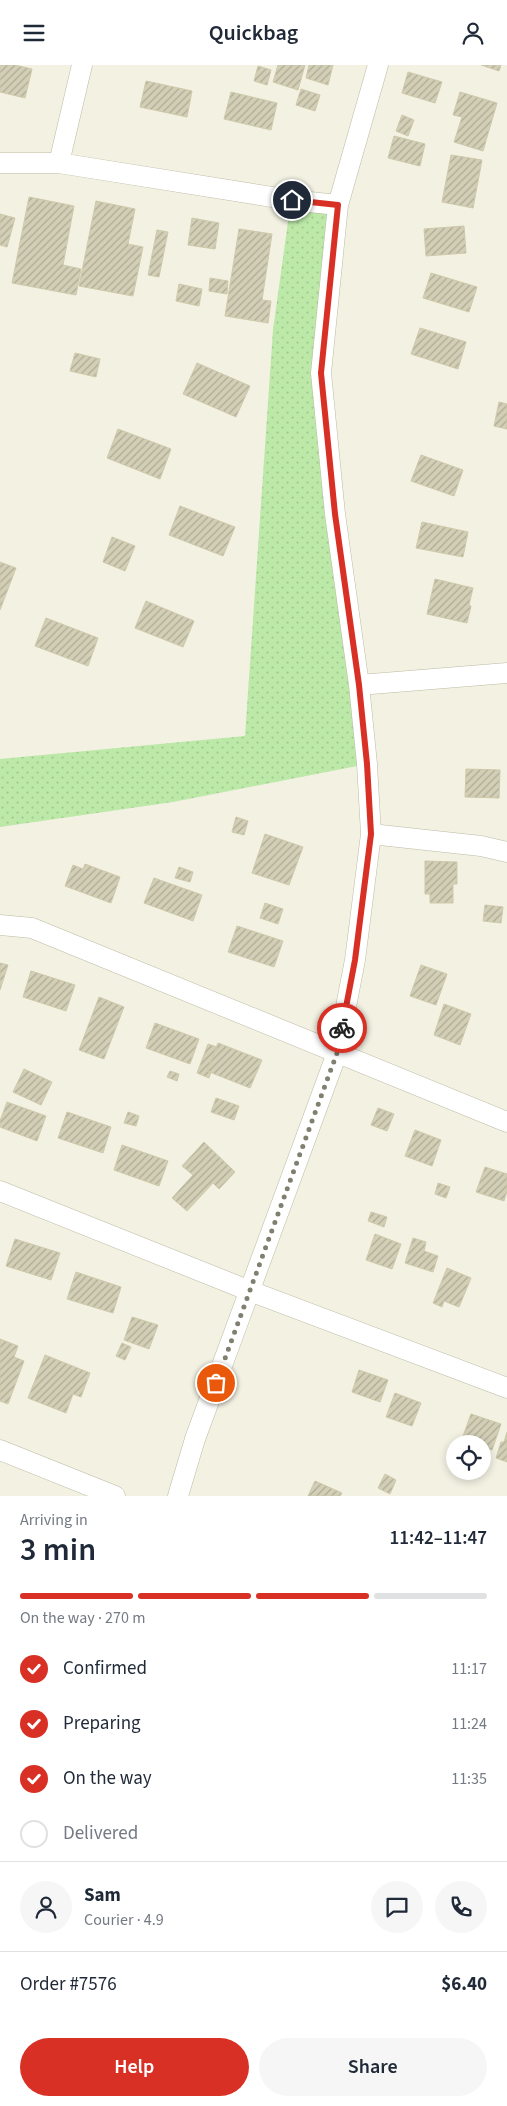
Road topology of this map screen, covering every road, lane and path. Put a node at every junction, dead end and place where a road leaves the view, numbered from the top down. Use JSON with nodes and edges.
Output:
{"nodes":[{"id":1,"x":82,"y":65,"type":"edge"},
{"id":2,"x":378,"y":65,"type":"edge"},
{"id":3,"x":0,"y":163,"type":"edge"},
{"id":4,"x":59,"y":163,"type":"junction"},
{"id":5,"x":338,"y":205,"type":"junction"},
{"id":6,"x":507,"y":673,"type":"edge"},
{"id":7,"x":359,"y":685,"type":"junction"},
{"id":8,"x":371,"y":834,"type":"junction"},
{"id":9,"x":507,"y":851,"type":"edge"},
{"id":10,"x":0,"y":925,"type":"edge"},
{"id":11,"x":337,"y":1053,"type":"junction"},
{"id":12,"x":507,"y":1122,"type":"edge"},
{"id":13,"x":0,"y":1191,"type":"edge"},
{"id":14,"x":250,"y":1291,"type":"junction"},
{"id":15,"x":507,"y":1388,"type":"edge"},
{"id":16,"x":0,"y":1450,"type":"edge"},
{"id":17,"x":114,"y":1496,"type":"edge"},
{"id":18,"x":178,"y":1496,"type":"edge"}],
"edges":[{"from":1,"to":4,"type":"street"},
{"from":2,"to":5,"type":"street"},
{"from":3,"to":4,"type":"street"},
{"from":4,"to":5,"type":"street"},
{"from":5,"to":7,"type":"street"},
{"from":6,"to":7,"type":"street"},
{"from":7,"to":8,"type":"street"},
{"from":8,"to":9,"type":"street"},
{"from":8,"to":11,"type":"street"},
{"from":10,"to":11,"type":"street"},
{"from":11,"to":12,"type":"street"},
{"from":11,"to":14,"type":"street"},
{"from":13,"to":14,"type":"street"},
{"from":14,"to":15,"type":"street"},
{"from":14,"to":18,"type":"street"},
{"from":16,"to":17,"type":"street"}]}
